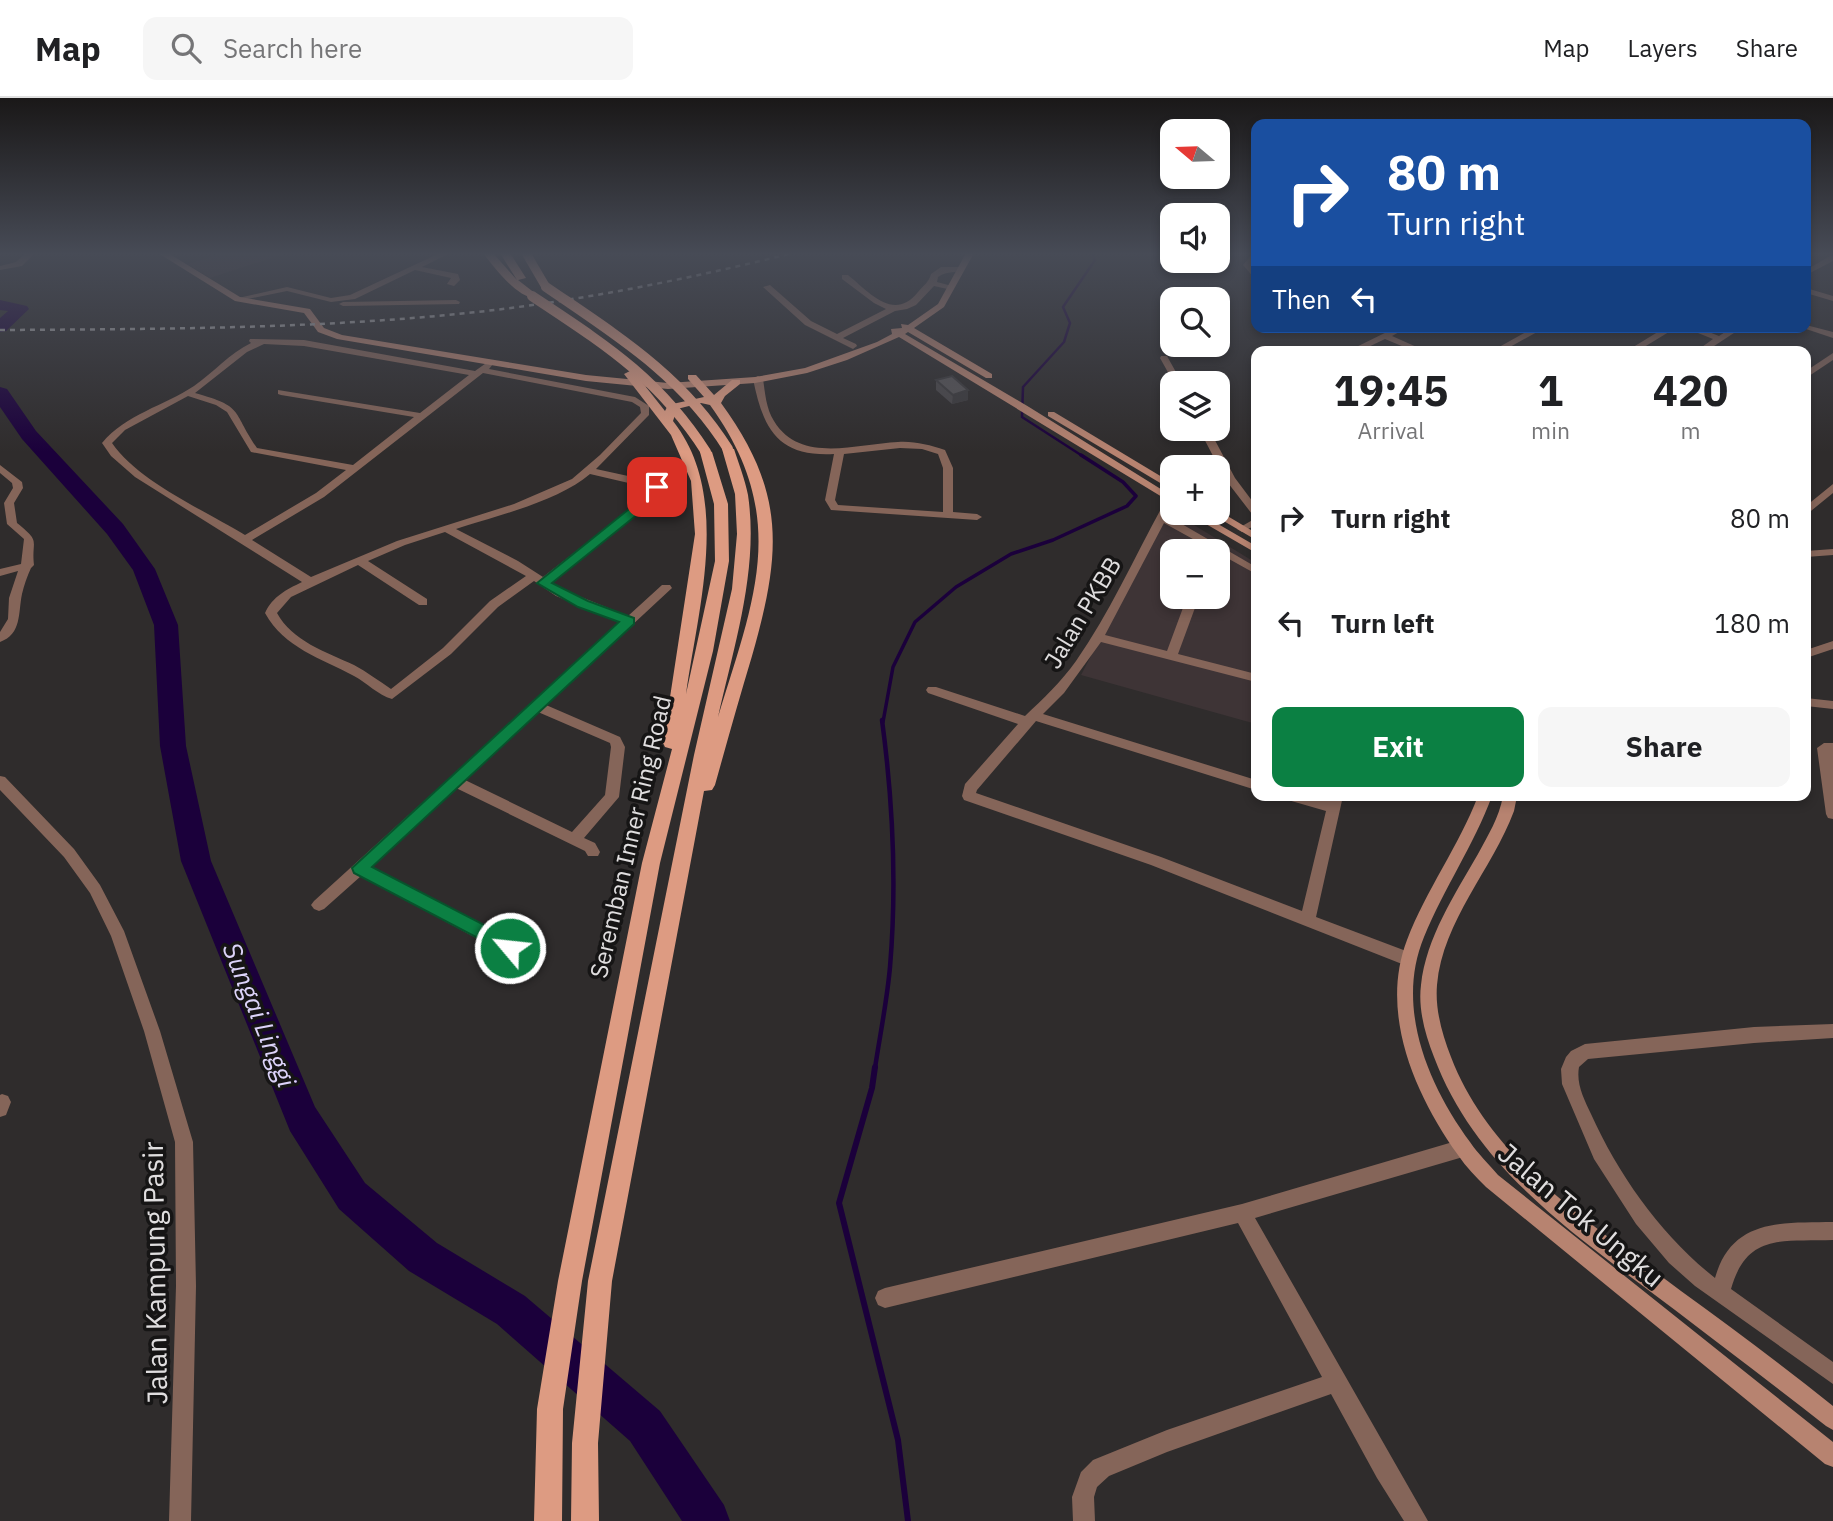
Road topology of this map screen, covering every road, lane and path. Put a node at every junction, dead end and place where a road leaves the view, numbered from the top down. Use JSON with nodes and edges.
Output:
{"nodes":[{"id":1,"x":314,"y":319,"type":"edge"},
{"id":2,"x":568,"y":319,"type":"edge"},
{"id":3,"x":594,"y":319,"type":"edge"},
{"id":4,"x":803,"y":319,"type":"edge"},
{"id":5,"x":872,"y":319,"type":"edge"},
{"id":6,"x":916,"y":319,"type":"edge"},
{"id":7,"x":899,"y":329,"type":"junction"},
{"id":8,"x":1811,"y":329,"type":"edge"},
{"id":9,"x":1391,"y":333,"type":"edge"},
{"id":10,"x":1531,"y":333,"type":"edge"},
{"id":11,"x":1662,"y":333,"type":"edge"},
{"id":12,"x":1704,"y":333,"type":"edge"},
{"id":13,"x":1730,"y":333,"type":"edge"},
{"id":14,"x":1833,"y":335,"type":"edge"},
{"id":15,"x":1385,"y":336,"type":"junction"},
{"id":16,"x":836,"y":338,"type":"junction"},
{"id":17,"x":1720,"y":339,"type":"junction"},
{"id":18,"x":241,"y":340,"type":"dead end"},
{"id":19,"x":263,"y":341,"type":"junction"},
{"id":20,"x":880,"y":344,"type":"junction"},
{"id":21,"x":853,"y":346,"type":"junction"},
{"id":22,"x":1363,"y":346,"type":"edge"},
{"id":23,"x":1409,"y":346,"type":"edge"},
{"id":24,"x":1506,"y":346,"type":"edge"},
{"id":25,"x":1640,"y":346,"type":"edge"},
{"id":26,"x":1709,"y":346,"type":"edge"},
{"id":27,"x":923,"y":349,"type":"junction"},
{"id":28,"x":440,"y":353,"type":"junction"},
{"id":29,"x":1833,"y":356,"type":"edge"},
{"id":30,"x":1164,"y":358,"type":"dead end"},
{"id":31,"x":492,"y":361,"type":"junction"},
{"id":32,"x":425,"y":365,"type":"junction"},
{"id":33,"x":523,"y":366,"type":"junction"},
{"id":34,"x":1171,"y":371,"type":"edge"},
{"id":35,"x":1811,"y":371,"type":"edge"},
{"id":36,"x":480,"y":372,"type":"junction"},
{"id":37,"x":586,"y":378,"type":"junction"},
{"id":38,"x":633,"y":378,"type":"junction"},
{"id":39,"x":758,"y":379,"type":"junction"},
{"id":40,"x":696,"y":381,"type":"junction"},
{"id":41,"x":736,"y":382,"type":"junction"},
{"id":42,"x":573,"y":389,"type":"junction"},
{"id":43,"x":187,"y":393,"type":"junction"},
{"id":44,"x":281,"y":393,"type":"dead end"},
{"id":45,"x":1017,"y":399,"type":"junction"},
{"id":46,"x":715,"y":403,"type":"junction"},
{"id":47,"x":1031,"y":407,"type":"junction"},
{"id":48,"x":422,"y":416,"type":"junction"},
{"id":49,"x":667,"y":421,"type":"junction"},
{"id":50,"x":1210,"y":441,"type":"edge"},
{"id":51,"x":839,"y":452,"type":"junction"},
{"id":52,"x":0,"y":468,"type":"edge"},
{"id":53,"x":353,"y":468,"type":"junction"},
{"id":54,"x":589,"y":471,"type":"junction"},
{"id":55,"x":1160,"y":480,"type":"edge"},
{"id":56,"x":1832,"y":489,"type":"edge"},
{"id":57,"x":1160,"y":500,"type":"edge"},
{"id":58,"x":5,"y":505,"type":"edge"},
{"id":59,"x":1251,"y":506,"type":"edge"},
{"id":60,"x":1811,"y":508,"type":"edge"},
{"id":61,"x":948,"y":514,"type":"junction"},
{"id":62,"x":976,"y":517,"type":"dead end"},
{"id":63,"x":1230,"y":522,"type":"edge"},
{"id":64,"x":1160,"y":523,"type":"edge"},
{"id":65,"x":1251,"y":524,"type":"edge"},
{"id":66,"x":1188,"y":525,"type":"edge"},
{"id":67,"x":1212,"y":525,"type":"edge"},
{"id":68,"x":447,"y":529,"type":"junction"},
{"id":69,"x":1219,"y":529,"type":"junction"},
{"id":70,"x":1242,"y":529,"type":"junction"},
{"id":71,"x":1251,"y":534,"type":"edge"},
{"id":72,"x":1203,"y":539,"type":"edge"},
{"id":73,"x":1215,"y":539,"type":"edge"},
{"id":74,"x":244,"y":540,"type":"junction"},
{"id":75,"x":1251,"y":547,"type":"edge"},
{"id":76,"x":1811,"y":552,"type":"edge"},
{"id":77,"x":1833,"y":552,"type":"edge"},
{"id":78,"x":1230,"y":557,"type":"edge"},
{"id":79,"x":359,"y":560,"type":"junction"},
{"id":80,"x":28,"y":565,"type":"junction"},
{"id":81,"x":1251,"y":568,"type":"edge"},
{"id":82,"x":0,"y":573,"type":"edge"},
{"id":83,"x":532,"y":577,"type":"junction"},
{"id":84,"x":311,"y":582,"type":"junction"},
{"id":85,"x":543,"y":583,"type":"junction"},
{"id":86,"x":666,"y":588,"type":"dead end"},
{"id":87,"x":423,"y":602,"type":"dead end"},
{"id":88,"x":1189,"y":609,"type":"edge"},
{"id":89,"x":629,"y":621,"type":"junction"},
{"id":90,"x":1098,"y":637,"type":"junction"},
{"id":91,"x":0,"y":638,"type":"edge"},
{"id":92,"x":1833,"y":645,"type":"edge"},
{"id":93,"x":1811,"y":652,"type":"edge"},
{"id":94,"x":1171,"y":656,"type":"junction"},
{"id":95,"x":1251,"y":677,"type":"edge"},
{"id":96,"x":932,"y":690,"type":"dead end"},
{"id":97,"x":1811,"y":703,"type":"edge"},
{"id":98,"x":1833,"y":705,"type":"edge"},
{"id":99,"x":536,"y":706,"type":"junction"},
{"id":100,"x":1031,"y":719,"type":"junction"},
{"id":101,"x":1829,"y":748,"type":"edge"},
{"id":102,"x":0,"y":781,"type":"edge"},
{"id":103,"x":454,"y":781,"type":"junction"},
{"id":104,"x":1251,"y":784,"type":"edge"},
{"id":105,"x":1483,"y":801,"type":"edge"},
{"id":106,"x":1508,"y":801,"type":"edge"},
{"id":107,"x":1334,"y":802,"type":"edge"},
{"id":108,"x":1833,"y":814,"type":"edge"},
{"id":109,"x":574,"y":839,"type":"junction"},
{"id":110,"x":593,"y":852,"type":"dead end"},
{"id":111,"x":651,"y":863,"type":"junction"},
{"id":112,"x":360,"y":868,"type":"junction"},
{"id":113,"x":679,"y":875,"type":"junction"},
{"id":114,"x":319,"y":905,"type":"dead end"},
{"id":115,"x":1308,"y":920,"type":"junction"},
{"id":116,"x":510,"y":948,"type":"dead end"},
{"id":117,"x":1408,"y":959,"type":"junction"},
{"id":118,"x":1833,"y":1031,"type":"edge"},
{"id":119,"x":1463,"y":1148,"type":"junction"},
{"id":120,"x":1242,"y":1213,"type":"junction"},
{"id":121,"x":1833,"y":1231,"type":"edge"},
{"id":122,"x":1720,"y":1293,"type":"junction"},
{"id":123,"x":885,"y":1298,"type":"dead end"},
{"id":124,"x":1833,"y":1374,"type":"edge"},
{"id":125,"x":1336,"y":1382,"type":"junction"},
{"id":126,"x":1833,"y":1419,"type":"edge"},
{"id":127,"x":1833,"y":1456,"type":"edge"},
{"id":128,"x":180,"y":1521,"type":"edge"},
{"id":129,"x":548,"y":1521,"type":"edge"},
{"id":130,"x":585,"y":1521,"type":"edge"},
{"id":131,"x":1084,"y":1521,"type":"edge"},
{"id":132,"x":1417,"y":1521,"type":"edge"}],
"edges":[{"from":1,"to":28,"type":"main road"},
{"from":2,"to":111,"type":"main road","name":"Seremban Inner Ring Road","bridge":true},
{"from":3,"to":113,"type":"main road","name":"Seremban Inner Ring Road","bridge":true},
{"from":4,"to":16,"type":"street"},
{"from":5,"to":16,"type":"street"},
{"from":6,"to":7,"type":"main road"},
{"from":7,"to":20,"type":"main road"},
{"from":7,"to":21,"type":"main road"},
{"from":7,"to":27,"type":"main road"},
{"from":7,"to":45,"type":"main road"},
{"from":8,"to":14,"type":"street"},
{"from":9,"to":15,"type":"street"},
{"from":10,"to":24,"type":"street"},
{"from":11,"to":25,"type":"street"},
{"from":12,"to":17,"type":"street"},
{"from":13,"to":17,"type":"street"},
{"from":15,"to":22,"type":"street"},
{"from":15,"to":23,"type":"street"},
{"from":16,"to":21,"type":"street"},
{"from":17,"to":26,"type":"street"},
{"from":18,"to":19,"type":"street"},
{"from":19,"to":32,"type":"street"},
{"from":19,"to":43,"type":"street"},
{"from":20,"to":27,"type":"main road"},
{"from":20,"to":39,"type":"main road"},
{"from":21,"to":40,"type":"main road"},
{"from":27,"to":45,"type":"main road"},
{"from":28,"to":31,"type":"main road"},
{"from":28,"to":32,"type":"street"},
{"from":29,"to":35,"type":"street"},
{"from":30,"to":34,"type":"street"},
{"from":31,"to":33,"type":"main road"},
{"from":31,"to":36,"type":"street"},
{"from":32,"to":36,"type":"street"},
{"from":33,"to":37,"type":"main road"},
{"from":33,"to":38,"type":"main road"},
{"from":36,"to":42,"type":"street"},
{"from":36,"to":48,"type":"street"},
{"from":37,"to":38,"type":"main road"},
{"from":37,"to":42,"type":"street"},
{"from":38,"to":40,"type":"main road"},
{"from":38,"to":49,"type":"main road"},
{"from":39,"to":41,"type":"main road"},
{"from":39,"to":51,"type":"street"},
{"from":40,"to":41,"type":"main road"},
{"from":40,"to":46,"type":"main road"},
{"from":41,"to":46,"type":"main road"},
{"from":42,"to":54,"type":"street"},
{"from":43,"to":53,"type":"street"},
{"from":43,"to":74,"type":"street"},
{"from":44,"to":48,"type":"street"},
{"from":45,"to":47,"type":"main road"},
{"from":46,"to":49,"type":"main road"},
{"from":46,"to":113,"type":"main road"},
{"from":47,"to":55,"type":"main road"},
{"from":47,"to":57,"type":"main road"},
{"from":48,"to":53,"type":"street"},
{"from":49,"to":111,"type":"main road"},
{"from":50,"to":59,"type":"street"},
{"from":51,"to":61,"type":"street"},
{"from":51,"to":61,"type":"street"},
{"from":52,"to":58,"type":"street"},
{"from":53,"to":74,"type":"street"},
{"from":54,"to":68,"type":"street"},
{"from":54,"to":85,"type":"street"},
{"from":56,"to":60,"type":"street"},
{"from":58,"to":80,"type":"street"},
{"from":61,"to":62,"type":"street"},
{"from":63,"to":70,"type":"main road"},
{"from":64,"to":90,"type":"street","name":"Jalan PKBB"},
{"from":65,"to":70,"type":"street"},
{"from":66,"to":72,"type":"street"},
{"from":67,"to":69,"type":"main road"},
{"from":68,"to":79,"type":"street"},
{"from":68,"to":83,"type":"street"},
{"from":69,"to":73,"type":"street"},
{"from":69,"to":75,"type":"main road"},
{"from":70,"to":71,"type":"main road"},
{"from":74,"to":84,"type":"street"},
{"from":76,"to":77,"type":"street"},
{"from":78,"to":81,"type":"street"},
{"from":79,"to":84,"type":"street"},
{"from":79,"to":87,"type":"street"},
{"from":80,"to":82,"type":"street"},
{"from":80,"to":91,"type":"street"},
{"from":83,"to":84,"type":"street"},
{"from":83,"to":85,"type":"street"},
{"from":85,"to":89,"type":"street"},
{"from":86,"to":89,"type":"street"},
{"from":88,"to":94,"type":"street"},
{"from":89,"to":99,"type":"street"},
{"from":90,"to":94,"type":"street"},
{"from":90,"to":100,"type":"street","name":"Jalan PKBB"},
{"from":92,"to":93,"type":"street"},
{"from":94,"to":95,"type":"street"},
{"from":96,"to":100,"type":"street"},
{"from":97,"to":98,"type":"street"},
{"from":99,"to":103,"type":"street"},
{"from":99,"to":109,"type":"street"},
{"from":100,"to":104,"type":"street"},
{"from":100,"to":115,"type":"street","name":"Jalan PKBB"},
{"from":101,"to":108,"type":"street"},
{"from":102,"to":128,"type":"street","name":"Jalan Kampung Pasir"},
{"from":103,"to":109,"type":"street"},
{"from":103,"to":112,"type":"street"},
{"from":105,"to":117,"type":"main road","name":"Jalan Tok Ungku"},
{"from":106,"to":126,"type":"main road","name":"Jalan Tok Ungku"},
{"from":107,"to":115,"type":"street"},
{"from":109,"to":110,"type":"street"},
{"from":111,"to":129,"type":"main road","name":"Seremban Inner Ring Road"},
{"from":112,"to":114,"type":"street"},
{"from":112,"to":116,"type":"street"},
{"from":113,"to":130,"type":"main road","name":"Seremban Inner Ring Road"},
{"from":115,"to":117,"type":"street"},
{"from":117,"to":119,"type":"main road","name":"Jalan Tok Ungku"},
{"from":118,"to":122,"type":"street"},
{"from":119,"to":120,"type":"street"},
{"from":119,"to":127,"type":"main road","name":"Jalan Tok Ungku"},
{"from":120,"to":123,"type":"street"},
{"from":120,"to":125,"type":"street"},
{"from":121,"to":122,"type":"street"},
{"from":122,"to":124,"type":"street"},
{"from":125,"to":131,"type":"street"},
{"from":125,"to":132,"type":"street"}]}
